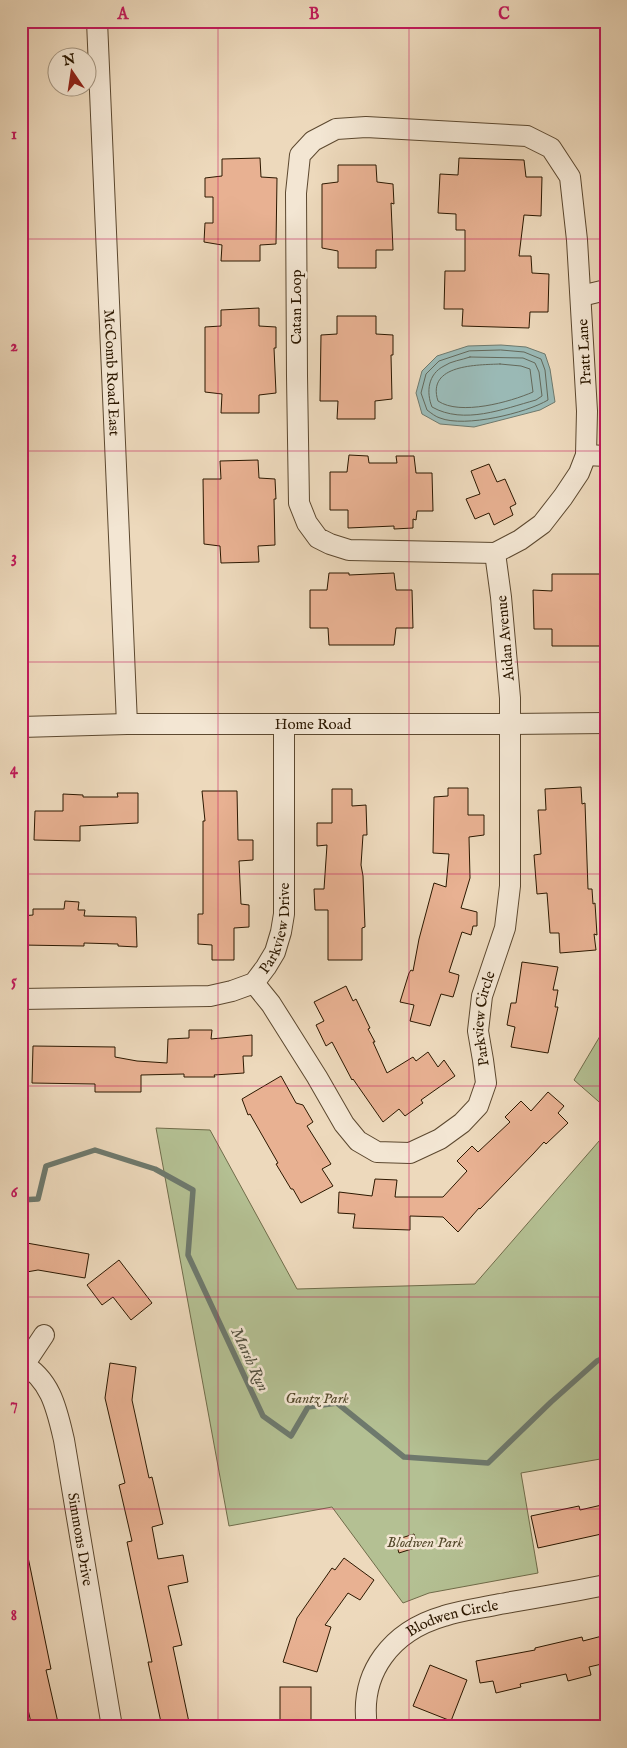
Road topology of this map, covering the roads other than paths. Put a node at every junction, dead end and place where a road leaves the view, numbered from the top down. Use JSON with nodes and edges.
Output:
{"nodes":[{"id":1,"x":97,"y":21,"type":"edge"},
{"id":2,"x":550,"y":148,"type":"joint"},
{"id":3,"x":606,"y":290,"type":"edge"},
{"id":4,"x":581,"y":296,"type":"junction"},
{"id":5,"x":596,"y":456,"type":"edge"},
{"id":6,"x":495,"y":553,"type":"junction"},
{"id":7,"x":606,"y":722,"type":"edge"},
{"id":8,"x":127,"y":724,"type":"junction"},
{"id":9,"x":284,"y":724,"type":"junction"},
{"id":10,"x":511,"y":724,"type":"junction"},
{"id":11,"x":21,"y":727,"type":"edge"},
{"id":12,"x":254,"y":983,"type":"junction"},
{"id":13,"x":21,"y":999,"type":"edge"},
{"id":14,"x":44,"y":1334,"type":"dead end"},
{"id":15,"x":23,"y":1364,"type":"edge"},
{"id":16,"x":606,"y":1585,"type":"edge"},
{"id":17,"x":112,"y":1727,"type":"edge"},
{"id":18,"x":367,"y":1727,"type":"edge"}],
"edges":[{"from":1,"to":8,"type":"street","name":"McComb Road East"},
{"from":2,"to":4,"type":"street","name":"Pratt Lane"},
{"from":2,"to":6,"type":"street","name":"Catan Loop"},
{"from":3,"to":4,"type":"street"},
{"from":4,"to":5,"type":"street","name":"Pratt Lane"},
{"from":5,"to":6,"type":"street","name":"Pratt Lane"},
{"from":6,"to":10,"type":"street","name":"Aidan Avenue"},
{"from":7,"to":10,"type":"street","name":"Home Road"},
{"from":8,"to":9,"type":"street","name":"Home Road"},
{"from":8,"to":11,"type":"street","name":"Home Road"},
{"from":9,"to":10,"type":"street","name":"Home Road"},
{"from":9,"to":12,"type":"street","name":"Parkview Drive"},
{"from":10,"to":12,"type":"street","name":"Parkview Circle"},
{"from":12,"to":13,"type":"street","name":"Parkview Drive"},
{"from":14,"to":15,"type":"street"},
{"from":15,"to":17,"type":"street","name":"Simmons Drive"},
{"from":16,"to":18,"type":"street","name":"Blodwen Circle"}]}
